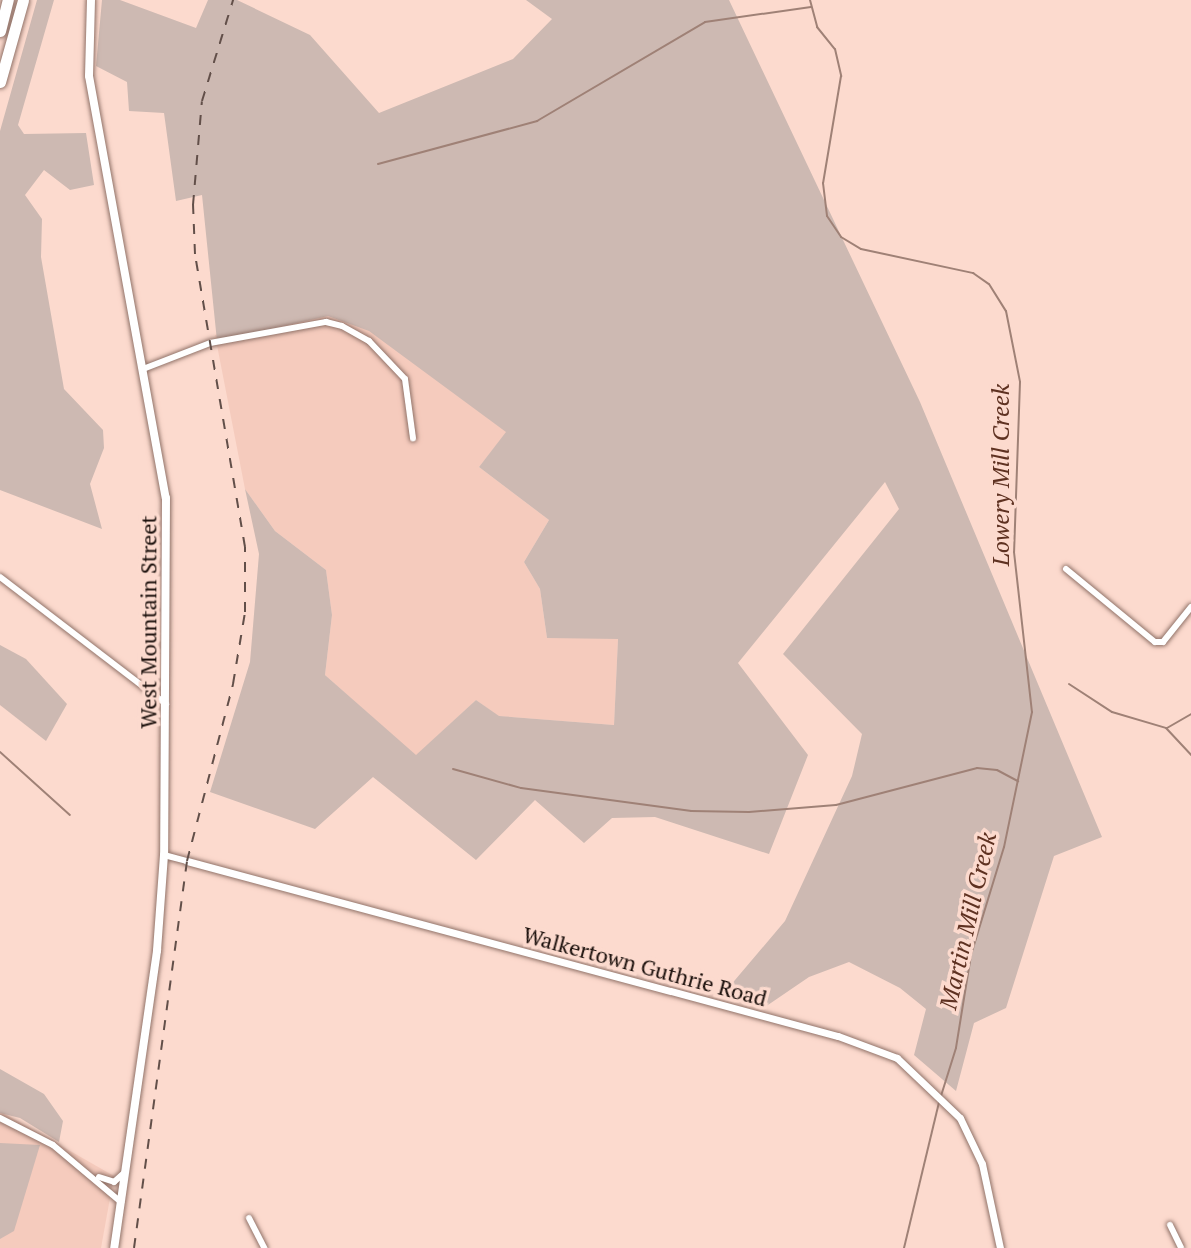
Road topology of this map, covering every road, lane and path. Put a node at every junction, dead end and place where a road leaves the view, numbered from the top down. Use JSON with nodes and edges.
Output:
{"nodes":[{"id":1,"x":8,"y":0,"type":"edge"},
{"id":2,"x":23,"y":0,"type":"edge"},
{"id":3,"x":91,"y":0,"type":"edge"},
{"id":4,"x":0,"y":31,"type":"edge"},
{"id":5,"x":0,"y":82,"type":"edge"},
{"id":6,"x":143,"y":369,"type":"junction"},
{"id":7,"x":413,"y":438,"type":"dead end"},
{"id":8,"x":1066,"y":569,"type":"dead end"},
{"id":9,"x":0,"y":577,"type":"edge"},
{"id":10,"x":1191,"y":607,"type":"edge"},
{"id":11,"x":167,"y":705,"type":"junction"},
{"id":12,"x":164,"y":855,"type":"junction"},
{"id":13,"x":187,"y":861,"type":"joint"},
{"id":14,"x":0,"y":1118,"type":"edge"},
{"id":15,"x":125,"y":1171,"type":"junction"},
{"id":16,"x":92,"y":1174,"type":"junction"},
{"id":17,"x":121,"y":1202,"type":"junction"},
{"id":18,"x":249,"y":1218,"type":"dead end"},
{"id":19,"x":1170,"y":1225,"type":"dead end"},
{"id":20,"x":114,"y":1248,"type":"edge"},
{"id":21,"x":264,"y":1248,"type":"edge"},
{"id":22,"x":1000,"y":1248,"type":"edge"},
{"id":23,"x":1181,"y":1248,"type":"edge"}],
"edges":[{"from":1,"to":4,"type":"highway"},
{"from":2,"to":5,"type":"highway"},
{"from":3,"to":6,"type":"main road","name":"West Mountain Street"},
{"from":6,"to":7,"type":"street"},
{"from":6,"to":11,"type":"main road","name":"West Mountain Street"},
{"from":8,"to":10,"type":"street"},
{"from":9,"to":11,"type":"street"},
{"from":11,"to":12,"type":"main road","name":"West Mountain Street"},
{"from":12,"to":13,"type":"street","name":"Walkertown Guthrie Road"},
{"from":12,"to":15,"type":"main road","name":"West Mountain Street"},
{"from":13,"to":22,"type":"street","name":"Walkertown Guthrie Road"},
{"from":14,"to":16,"type":"street"},
{"from":15,"to":16,"type":"street"},
{"from":15,"to":17,"type":"main road","name":"West Mountain Street"},
{"from":16,"to":17,"type":"street"},
{"from":17,"to":20,"type":"main road","name":"West Mountain Street"},
{"from":18,"to":21,"type":"street"},
{"from":19,"to":23,"type":"street"}]}
